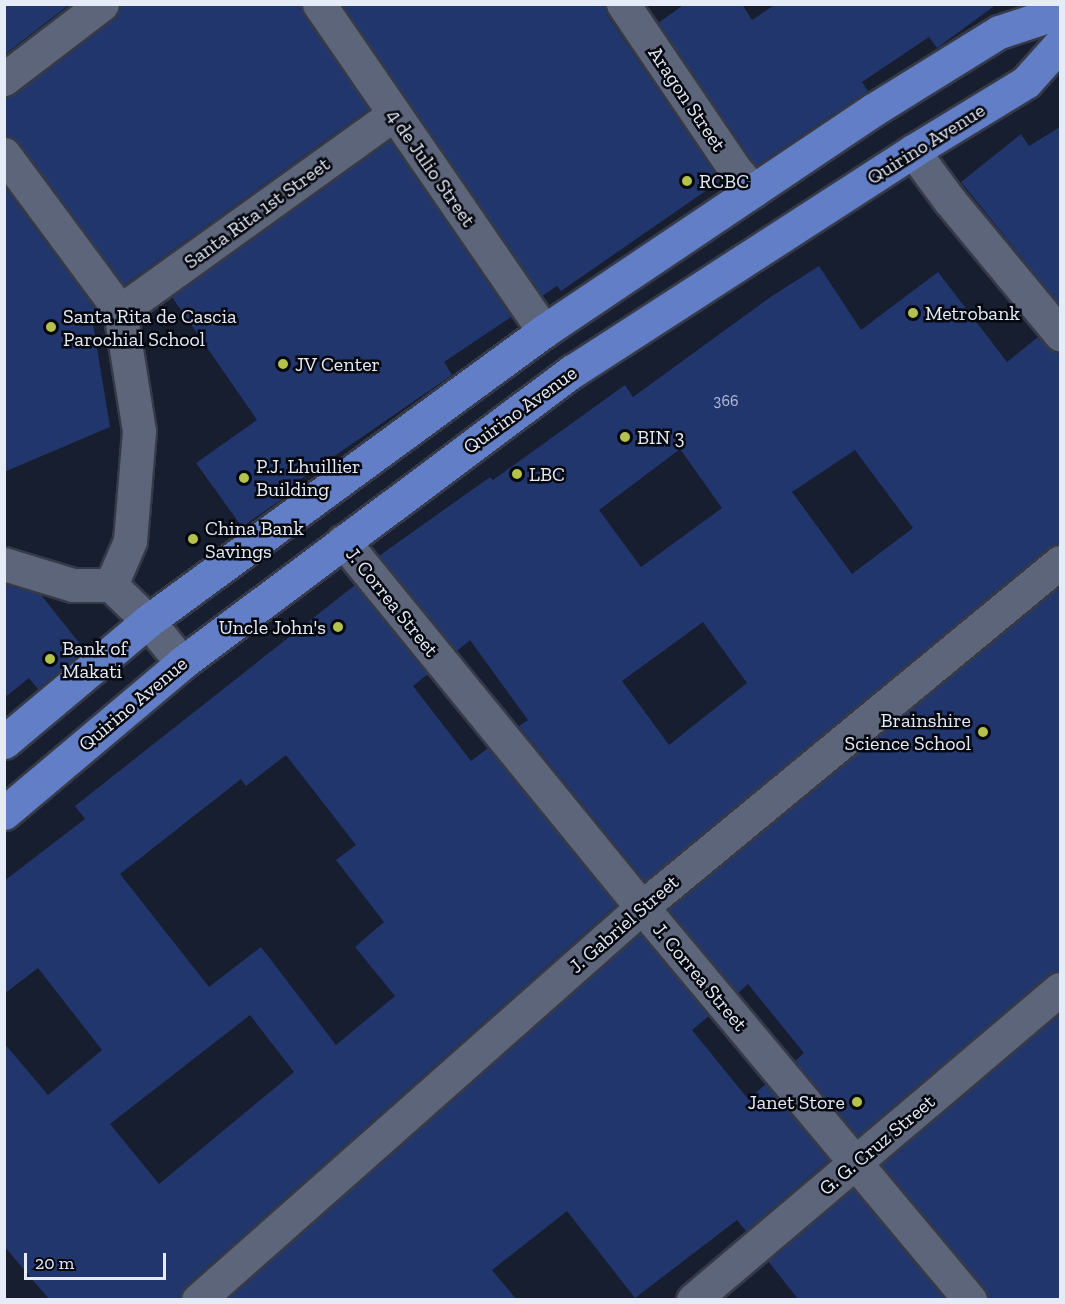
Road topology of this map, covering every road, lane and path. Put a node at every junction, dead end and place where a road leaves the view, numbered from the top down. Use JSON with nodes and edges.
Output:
{"nodes":[{"id":1,"x":102,"y":4,"type":"edge"},
{"id":2,"x":319,"y":4,"type":"edge"},
{"id":3,"x":623,"y":4,"type":"edge"},
{"id":4,"x":1060,"y":12,"type":"edge"},
{"id":5,"x":1060,"y":44,"type":"edge"},
{"id":6,"x":4,"y":79,"type":"edge"},
{"id":7,"x":393,"y":114,"type":"junction"},
{"id":8,"x":914,"y":151,"type":"junction"},
{"id":9,"x":4,"y":154,"type":"edge"},
{"id":10,"x":753,"y":191,"type":"junction"},
{"id":11,"x":120,"y":311,"type":"junction"},
{"id":12,"x":544,"y":332,"type":"junction"},
{"id":13,"x":1060,"y":334,"type":"edge"},
{"id":14,"x":343,"y":541,"type":"junction"},
{"id":15,"x":1060,"y":562,"type":"edge"},
{"id":16,"x":4,"y":564,"type":"edge"},
{"id":17,"x":111,"y":585,"type":"junction"},
{"id":18,"x":148,"y":621,"type":"junction"},
{"id":19,"x":182,"y":663,"type":"junction"},
{"id":20,"x":4,"y":742,"type":"edge"},
{"id":21,"x":4,"y":813,"type":"edge"},
{"id":22,"x":642,"y":907,"type":"junction"},
{"id":23,"x":1060,"y":989,"type":"edge"},
{"id":24,"x":856,"y":1164,"type":"junction"},
{"id":25,"x":198,"y":1299,"type":"edge"},
{"id":26,"x":693,"y":1299,"type":"edge"},
{"id":27,"x":970,"y":1299,"type":"edge"}],
"edges":[{"from":1,"to":6,"type":"street"},
{"from":2,"to":7,"type":"street","name":"4 de Julio Street"},
{"from":3,"to":10,"type":"street","name":"Aragon Street"},
{"from":4,"to":10,"type":"main road"},
{"from":5,"to":8,"type":"main road","name":"Quirino Avenue"},
{"from":7,"to":11,"type":"street","name":"Santa Rita 1st Street"},
{"from":7,"to":12,"type":"street","name":"4 de Julio Street"},
{"from":8,"to":13,"type":"street"},
{"from":8,"to":14,"type":"main road","name":"Quirino Avenue"},
{"from":9,"to":11,"type":"street"},
{"from":10,"to":12,"type":"main road"},
{"from":11,"to":17,"type":"street"},
{"from":12,"to":18,"type":"main road"},
{"from":14,"to":19,"type":"main road","name":"Quirino Avenue"},
{"from":14,"to":22,"type":"street","name":"J. Correa Street"},
{"from":15,"to":22,"type":"street","name":"J. Gabriel Street"},
{"from":16,"to":17,"type":"street"},
{"from":17,"to":18,"type":"street"},
{"from":18,"to":19,"type":"street"},
{"from":18,"to":20,"type":"main road"},
{"from":19,"to":21,"type":"main road","name":"Quirino Avenue"},
{"from":22,"to":24,"type":"street","name":"J. Correa Street"},
{"from":22,"to":25,"type":"street","name":"J. Gabriel Street"},
{"from":23,"to":24,"type":"street","name":"G. G. Cruz Street"},
{"from":24,"to":26,"type":"street","name":"G. G. Cruz Street"},
{"from":24,"to":27,"type":"street","name":"J. Correa Street"}]}
